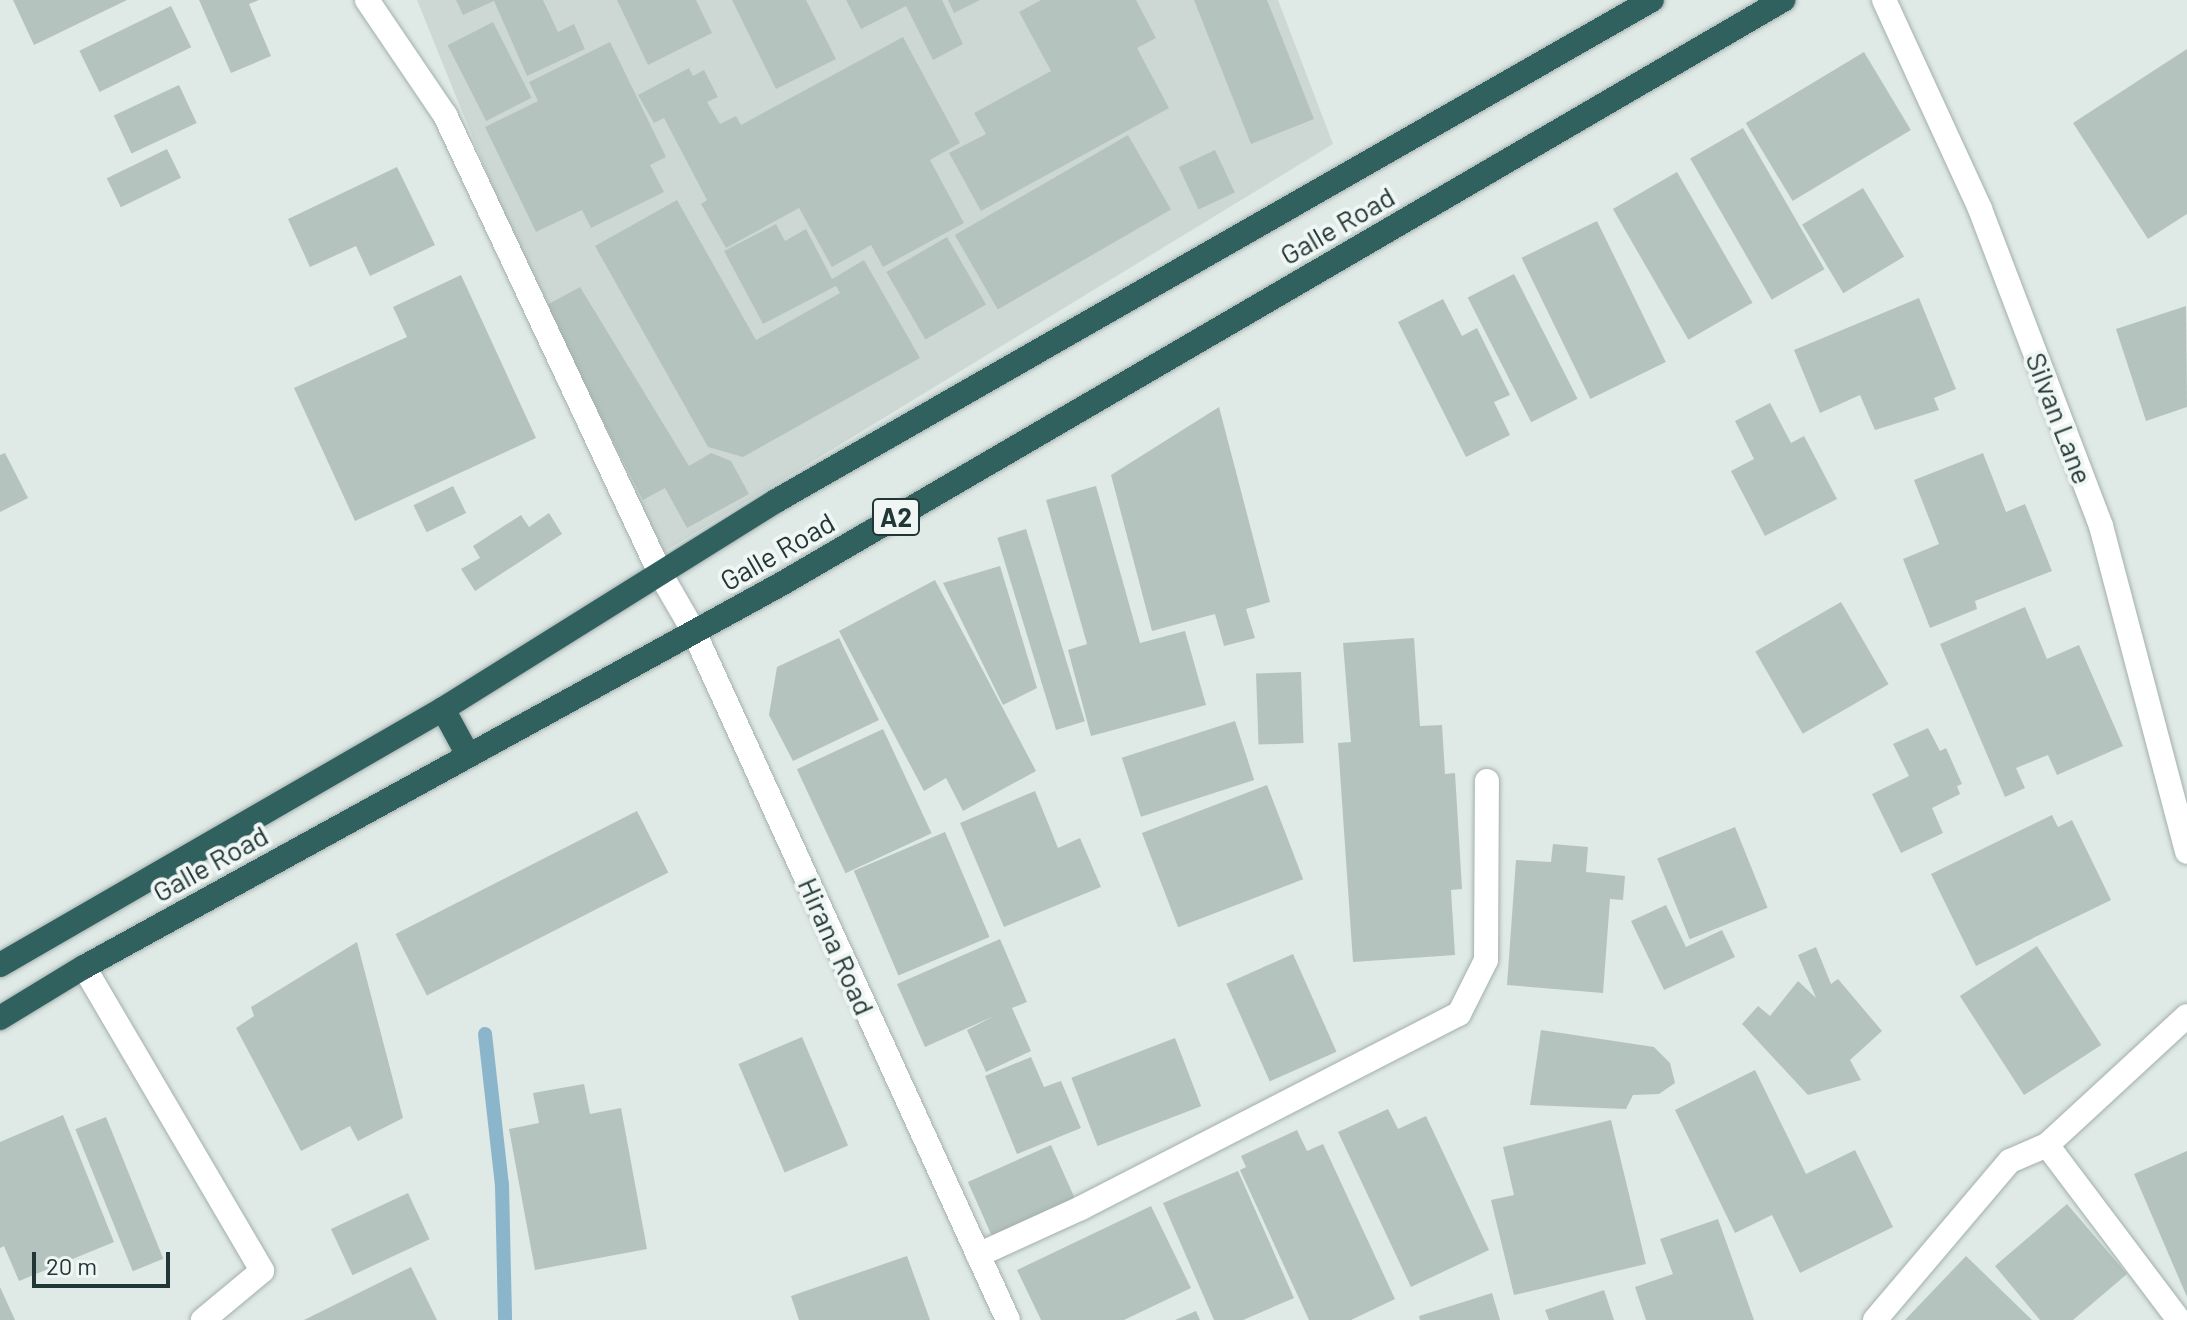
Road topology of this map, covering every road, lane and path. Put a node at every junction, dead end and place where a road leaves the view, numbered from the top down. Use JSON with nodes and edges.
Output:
{"nodes":[{"id":1,"x":367,"y":0,"type":"edge"},
{"id":2,"x":1652,"y":0,"type":"edge"},
{"id":3,"x":1783,"y":0,"type":"edge"},
{"id":4,"x":1884,"y":0,"type":"edge"},
{"id":5,"x":661,"y":575,"type":"junction"},
{"id":6,"x":694,"y":632,"type":"junction"},
{"id":7,"x":443,"y":709,"type":"junction"},
{"id":8,"x":468,"y":755,"type":"junction"},
{"id":9,"x":1487,"y":781,"type":"dead end"},
{"id":10,"x":2187,"y":852,"type":"edge"},
{"id":11,"x":0,"y":965,"type":"edge"},
{"id":12,"x":84,"y":967,"type":"junction"},
{"id":13,"x":2187,"y":1016,"type":"edge"},
{"id":14,"x":0,"y":1018,"type":"edge"},
{"id":15,"x":2047,"y":1145,"type":"junction"},
{"id":16,"x":978,"y":1255,"type":"junction"},
{"id":17,"x":203,"y":1320,"type":"edge"},
{"id":18,"x":1008,"y":1320,"type":"edge"},
{"id":19,"x":1875,"y":1320,"type":"edge"},
{"id":20,"x":2179,"y":1320,"type":"edge"}],
"edges":[{"from":1,"to":5,"type":"street","name":"Hirana Road"},
{"from":2,"to":5,"type":"highway","name":"Galle Road","number":"A2"},
{"from":3,"to":6,"type":"highway","name":"Galle Road","number":"A2"},
{"from":4,"to":10,"type":"street","name":"Silvan Lane"},
{"from":5,"to":6,"type":"street","name":"Hirana Road"},
{"from":5,"to":7,"type":"highway","name":"Galle Road","number":"A2"},
{"from":6,"to":8,"type":"highway","name":"Galle Road","number":"A2"},
{"from":6,"to":16,"type":"street","name":"Hirana Road"},
{"from":7,"to":8,"type":"highway"},
{"from":7,"to":11,"type":"highway","name":"Galle Road","number":"A2"},
{"from":8,"to":12,"type":"highway","name":"Galle Road","number":"A2"},
{"from":9,"to":16,"type":"street"},
{"from":12,"to":14,"type":"highway","name":"Galle Road","number":"A2"},
{"from":12,"to":17,"type":"street"},
{"from":13,"to":15,"type":"street"},
{"from":15,"to":19,"type":"street"},
{"from":15,"to":20,"type":"street"},
{"from":16,"to":18,"type":"street","name":"Hirana Road"}]}
